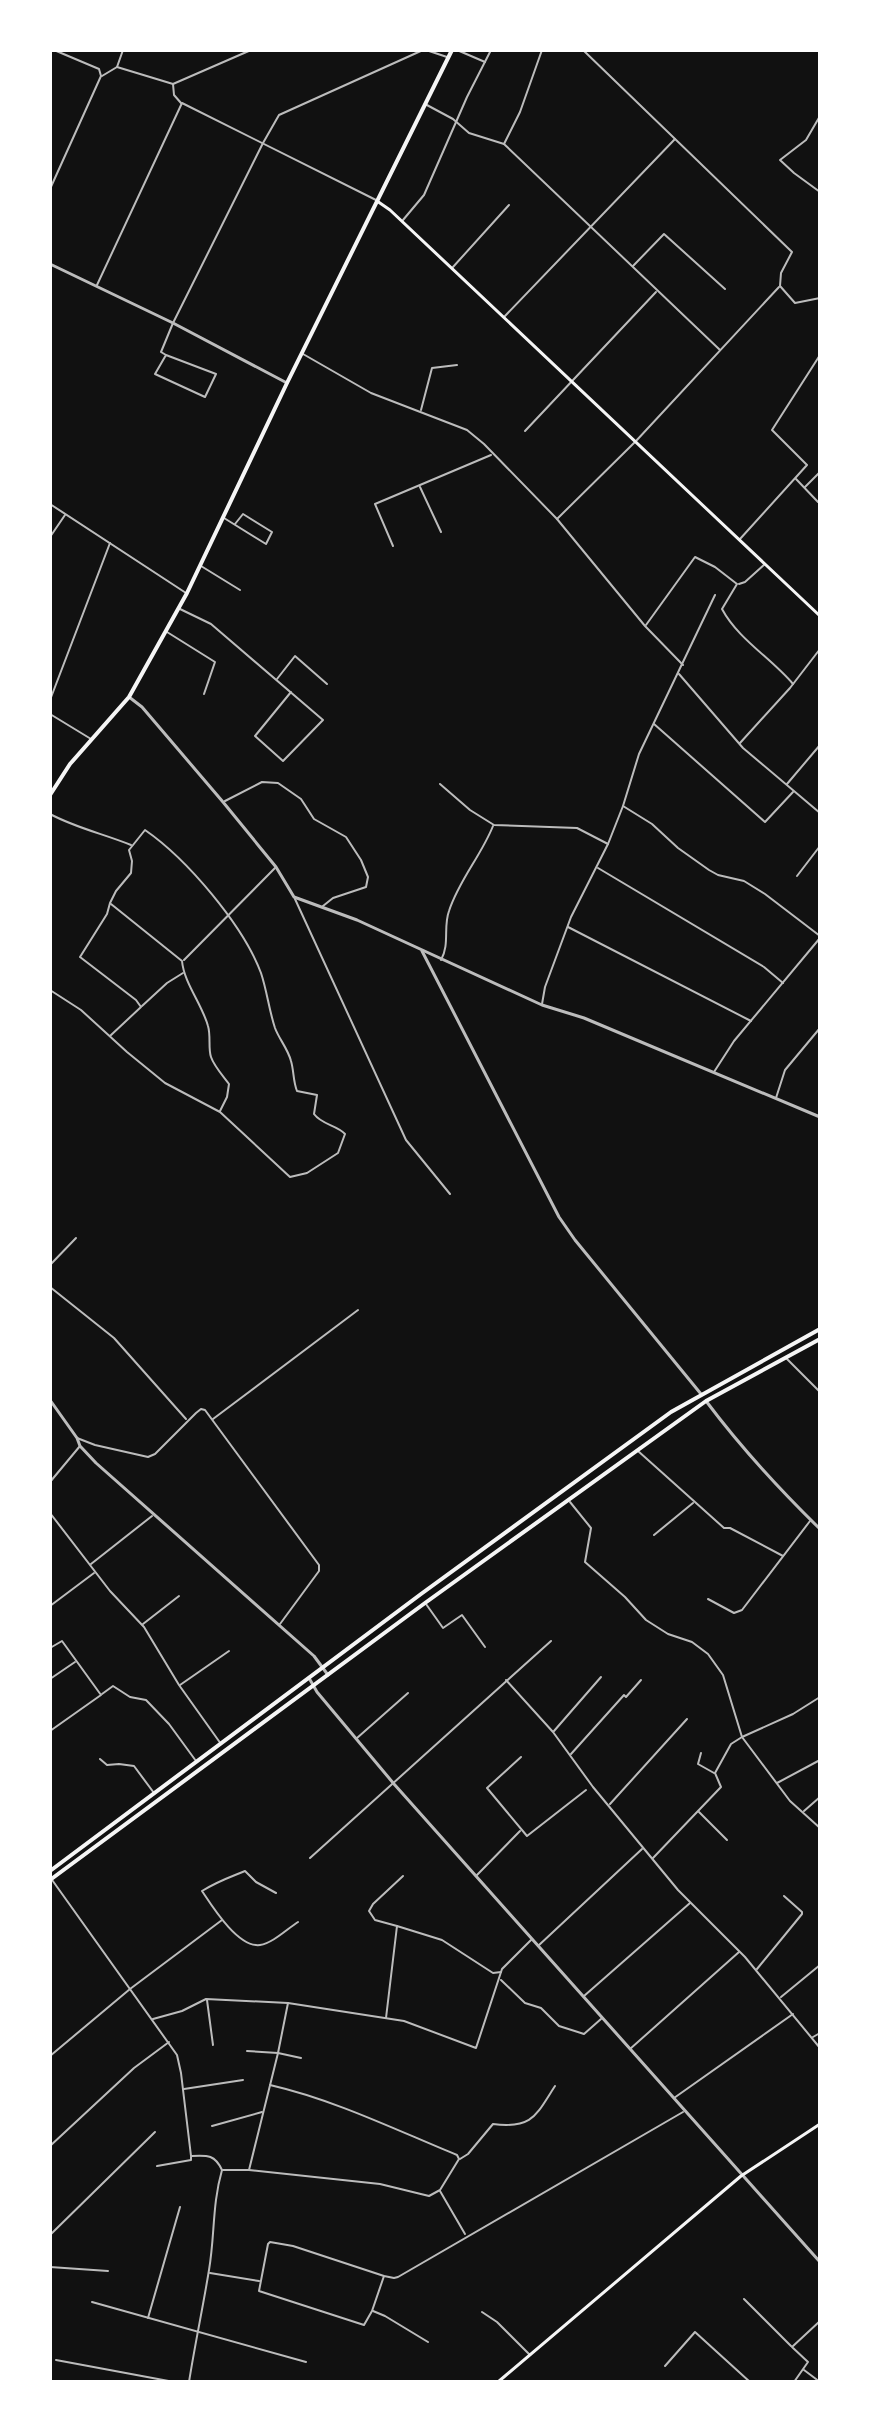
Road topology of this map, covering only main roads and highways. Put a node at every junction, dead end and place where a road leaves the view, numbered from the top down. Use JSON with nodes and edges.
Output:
{"nodes":[{"id":1,"x":454,"y":50,"type":"edge"},
{"id":2,"x":377,"y":201,"type":"junction"},
{"id":3,"x":820,"y":616,"type":"edge"},
{"id":4,"x":50,"y":795,"type":"edge"},
{"id":5,"x":820,"y":1329,"type":"edge"},
{"id":6,"x":820,"y":1339,"type":"edge"},
{"id":7,"x":50,"y":1877,"type":"edge"},
{"id":8,"x":820,"y":2124,"type":"edge"},
{"id":9,"x":498,"y":2382,"type":"edge"}],
"edges":[{"from":1,"to":2,"type":"main road"},
{"from":2,"to":3,"type":"main road"},
{"from":2,"to":4,"type":"main road"},
{"from":5,"to":7,"type":"main road"},
{"from":6,"to":7,"type":"main road"},
{"from":8,"to":9,"type":"main road"}]}
